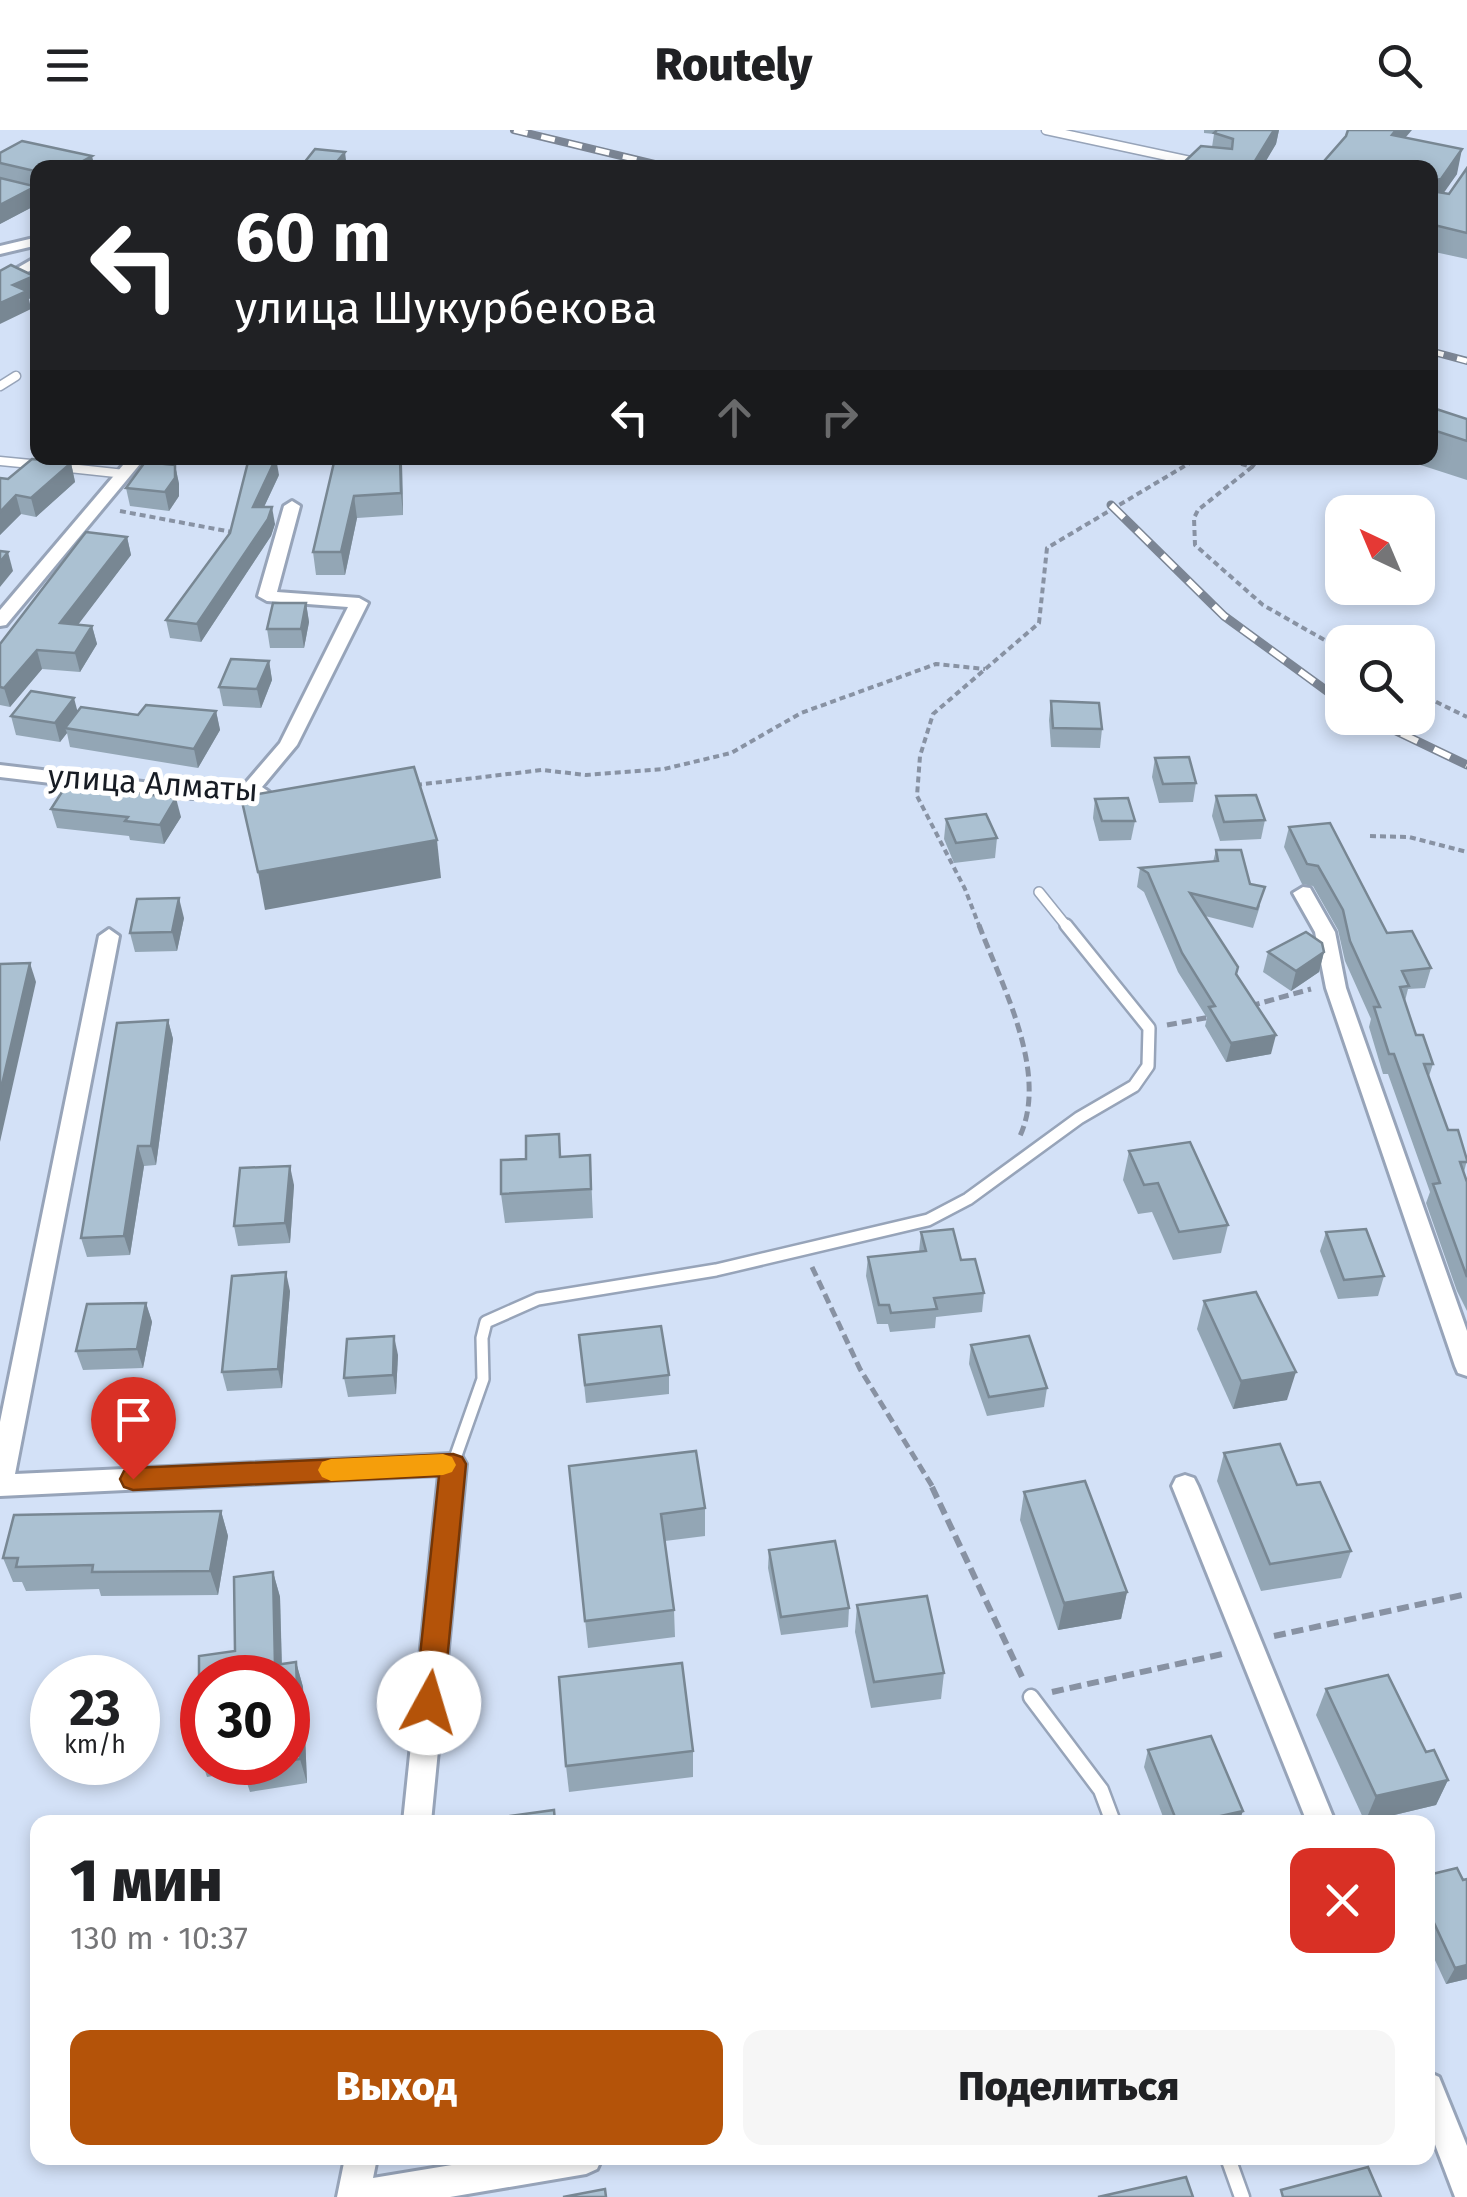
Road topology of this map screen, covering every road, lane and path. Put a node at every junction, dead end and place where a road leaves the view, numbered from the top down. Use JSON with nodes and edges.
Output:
{"nodes":[{"id":1,"x":1046,"y":130,"type":"edge"},
{"id":2,"x":1187,"y":160,"type":"edge"},
{"id":3,"x":30,"y":243,"type":"edge"},
{"id":4,"x":0,"y":250,"type":"edge"},
{"id":5,"x":30,"y":265,"type":"edge"},
{"id":6,"x":0,"y":284,"type":"edge"},
{"id":7,"x":16,"y":376,"type":"dead end"},
{"id":8,"x":0,"y":386,"type":"edge"},
{"id":9,"x":0,"y":460,"type":"edge"},
{"id":10,"x":30,"y":463,"type":"edge"},
{"id":11,"x":45,"y":465,"type":"edge"},
{"id":12,"x":132,"y":465,"type":"edge"},
{"id":13,"x":1187,"y":465,"type":"edge"},
{"id":14,"x":1245,"y":465,"type":"edge"},
{"id":15,"x":1252,"y":467,"type":"joint"},
{"id":16,"x":125,"y":474,"type":"junction"},
{"id":17,"x":292,"y":506,"type":"dead end"},
{"id":18,"x":97,"y":508,"type":"junction"},
{"id":19,"x":238,"y":533,"type":"edge"},
{"id":20,"x":0,"y":621,"type":"edge"},
{"id":21,"x":1325,"y":640,"type":"edge"},
{"id":22,"x":985,"y":670,"type":"junction"},
{"id":23,"x":1435,"y":701,"type":"edge"},
{"id":24,"x":1467,"y":717,"type":"edge"},
{"id":25,"x":0,"y":771,"type":"edge"},
{"id":26,"x":402,"y":786,"type":"edge"},
{"id":27,"x":280,"y":790,"type":"edge"},
{"id":28,"x":246,"y":794,"type":"junction"},
{"id":29,"x":1370,"y":836,"type":"dead end"},
{"id":30,"x":1467,"y":852,"type":"edge"},
{"id":31,"x":1039,"y":892,"type":"dead end"},
{"id":32,"x":1303,"y":893,"type":"dead end"},
{"id":33,"x":110,"y":936,"type":"dead end"},
{"id":34,"x":1336,"y":988,"type":"junction"},
{"id":35,"x":1239,"y":1009,"type":"edge"},
{"id":36,"x":1224,"y":1013,"type":"edge"},
{"id":37,"x":1150,"y":1028,"type":"junction"},
{"id":38,"x":1002,"y":1176,"type":"junction"},
{"id":39,"x":804,"y":1251,"type":"junction"},
{"id":40,"x":1467,"y":1366,"type":"edge"},
{"id":41,"x":453,"y":1464,"type":"junction"},
{"id":42,"x":0,"y":1485,"type":"edge"},
{"id":43,"x":1185,"y":1486,"type":"dead end"},
{"id":44,"x":1467,"y":1594,"type":"edge"},
{"id":45,"x":1250,"y":1648,"type":"junction"},
{"id":46,"x":1031,"y":1697,"type":"junction"},
{"id":47,"x":417,"y":1815,"type":"edge"},
{"id":48,"x":1110,"y":1815,"type":"edge"},
{"id":49,"x":1317,"y":1815,"type":"edge"},
{"id":50,"x":1435,"y":2106,"type":"edge"},
{"id":51,"x":360,"y":2165,"type":"edge"},
{"id":52,"x":544,"y":2165,"type":"edge"},
{"id":53,"x":1231,"y":2165,"type":"edge"},
{"id":54,"x":1467,"y":2186,"type":"edge"},
{"id":55,"x":353,"y":2197,"type":"edge"},
{"id":56,"x":1242,"y":2197,"type":"edge"}],
"edges":[{"from":1,"to":2,"type":"lane"},
{"from":3,"to":4,"type":"street"},
{"from":5,"to":6,"type":"street"},
{"from":7,"to":8,"type":"lane"},
{"from":9,"to":10,"type":"lane"},
{"from":11,"to":16,"type":"lane"},
{"from":12,"to":16,"type":"street"},
{"from":13,"to":22,"type":"path"},
{"from":14,"to":15,"type":"path"},
{"from":15,"to":21,"type":"path"},
{"from":16,"to":18,"type":"street"},
{"from":17,"to":28,"type":"street"},
{"from":18,"to":19,"type":"path"},
{"from":18,"to":20,"type":"street"},
{"from":22,"to":26,"type":"path"},
{"from":22,"to":38,"type":"path"},
{"from":23,"to":24,"type":"path"},
{"from":25,"to":28,"type":"street","name":"улица Алматы"},
{"from":27,"to":28,"type":"street","name":"улица Алматы"},
{"from":29,"to":30,"type":"path"},
{"from":31,"to":37,"type":"lane"},
{"from":32,"to":34,"type":"street"},
{"from":33,"to":42,"type":"street"},
{"from":34,"to":35,"type":"path"},
{"from":34,"to":40,"type":"street"},
{"from":36,"to":37,"type":"path"},
{"from":37,"to":38,"type":"lane"},
{"from":38,"to":39,"type":"lane"},
{"from":39,"to":41,"type":"lane"},
{"from":39,"to":46,"type":"path"},
{"from":41,"to":42,"type":"street"},
{"from":41,"to":47,"type":"street"},
{"from":43,"to":45,"type":"street"},
{"from":44,"to":45,"type":"path"},
{"from":45,"to":46,"type":"path"},
{"from":45,"to":49,"type":"street"},
{"from":46,"to":48,"type":"lane"},
{"from":50,"to":54,"type":"street"},
{"from":51,"to":55,"type":"street"},
{"from":52,"to":55,"type":"street"},
{"from":53,"to":56,"type":"lane"}]}
